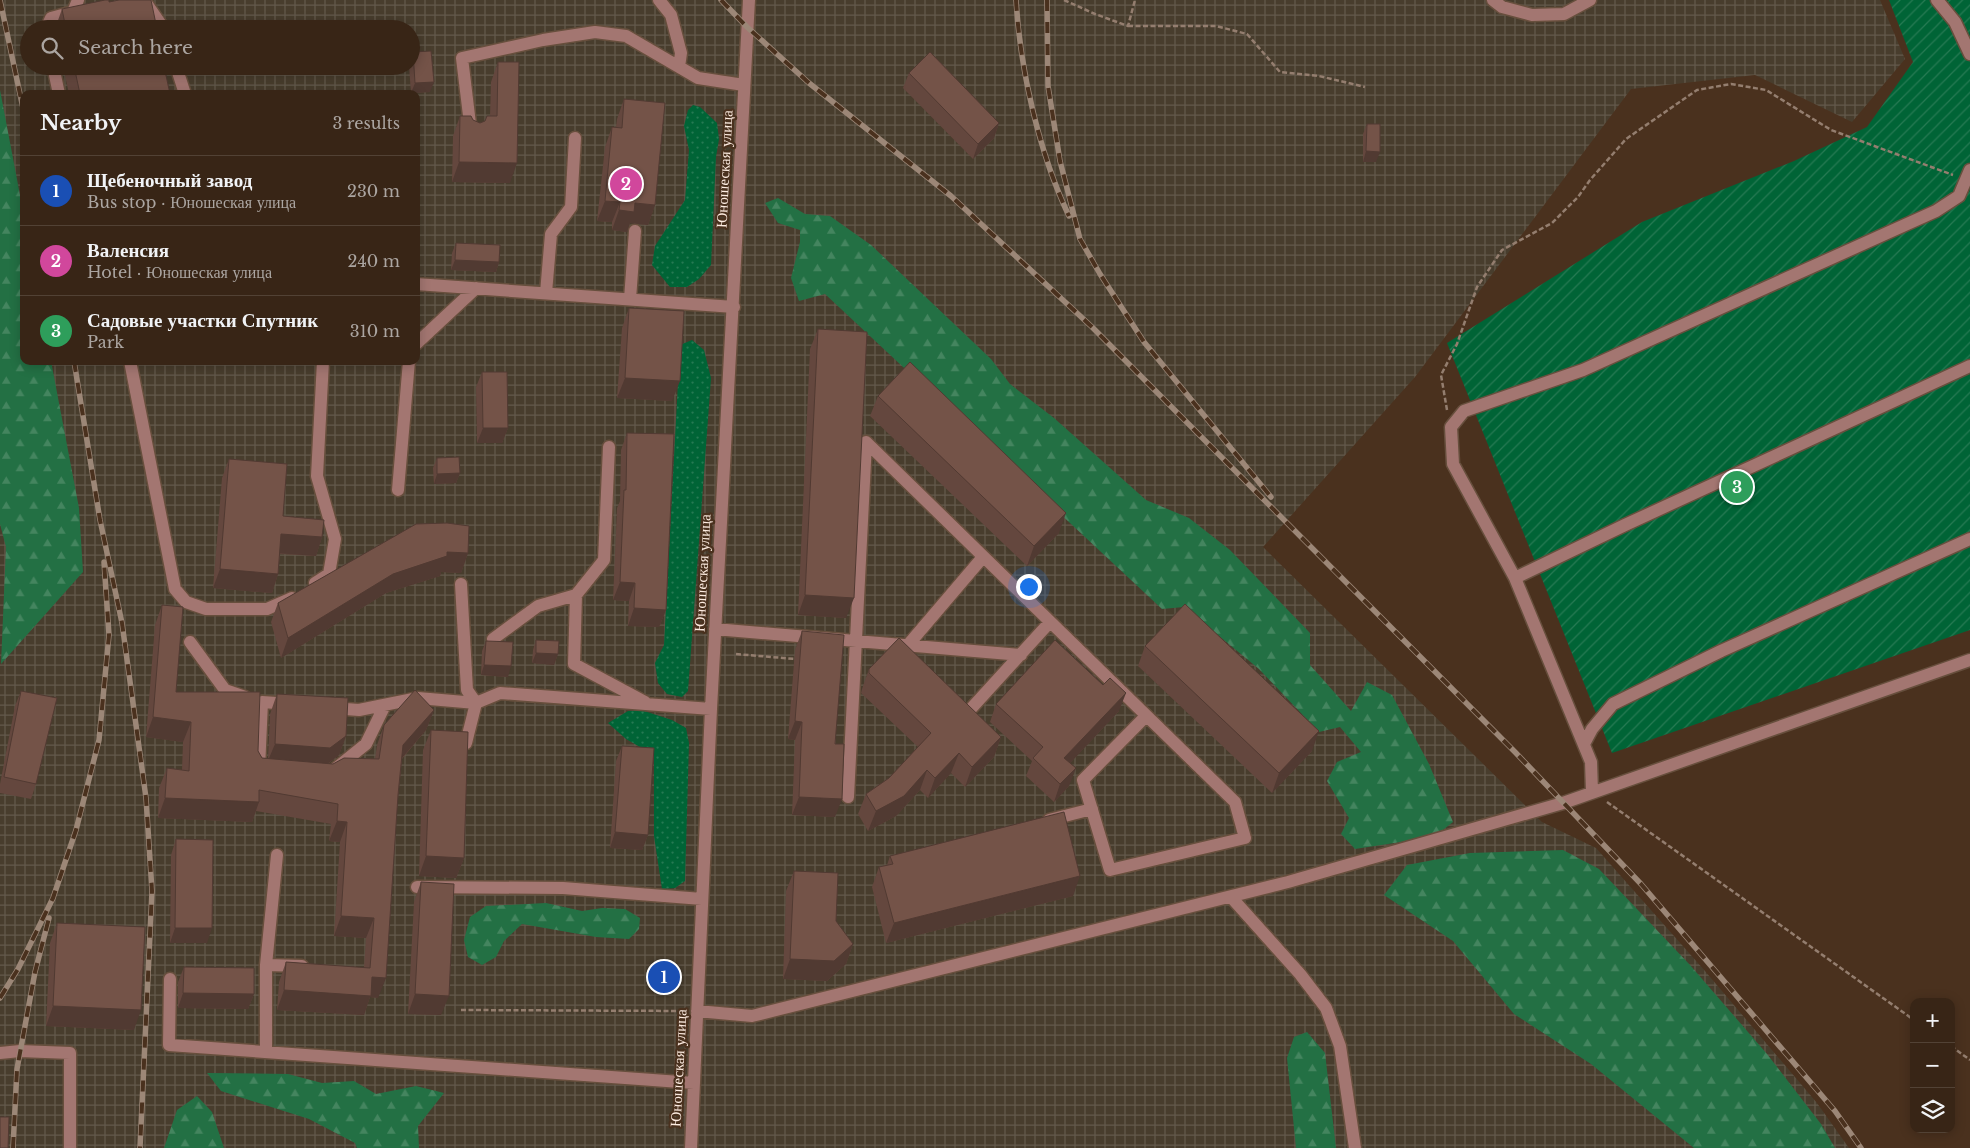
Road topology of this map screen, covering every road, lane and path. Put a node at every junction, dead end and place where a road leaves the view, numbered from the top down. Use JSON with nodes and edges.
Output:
{"nodes":[{"id":1,"x":78,"y":0,"type":"edge"},
{"id":2,"x":144,"y":0,"type":"edge"},
{"id":3,"x":659,"y":0,"type":"edge"},
{"id":4,"x":749,"y":0,"type":"edge"},
{"id":5,"x":1064,"y":0,"type":"edge"},
{"id":6,"x":1135,"y":0,"type":"edge"},
{"id":7,"x":1493,"y":0,"type":"edge"},
{"id":8,"x":1590,"y":0,"type":"edge"},
{"id":9,"x":1937,"y":0,"type":"edge"},
{"id":10,"x":50,"y":20,"type":"edge"},
{"id":11,"x":158,"y":20,"type":"edge"},
{"id":12,"x":1128,"y":26,"type":"junction"},
{"id":13,"x":1966,"y":35,"type":"edge"},
{"id":14,"x":1970,"y":54,"type":"edge"},
{"id":15,"x":678,"y":67,"type":"junction"},
{"id":16,"x":55,"y":75,"type":"edge"},
{"id":17,"x":179,"y":75,"type":"edge"},
{"id":18,"x":744,"y":85,"type":"junction"},
{"id":19,"x":1365,"y":87,"type":"dead end"},
{"id":20,"x":58,"y":90,"type":"edge"},
{"id":21,"x":183,"y":90,"type":"edge"},
{"id":22,"x":472,"y":135,"type":"edge"},
{"id":23,"x":575,"y":138,"type":"dead end"},
{"id":24,"x":1968,"y":175,"type":"edge"},
{"id":25,"x":1964,"y":195,"type":"edge"},
{"id":26,"x":635,"y":230,"type":"dead end"},
{"id":27,"x":422,"y":284,"type":"edge"},
{"id":28,"x":476,"y":288,"type":"junction"},
{"id":29,"x":546,"y":293,"type":"junction"},
{"id":30,"x":630,"y":299,"type":"junction"},
{"id":31,"x":734,"y":307,"type":"junction"},
{"id":32,"x":420,"y":340,"type":"edge"},
{"id":33,"x":131,"y":365,"type":"edge"},
{"id":34,"x":323,"y":365,"type":"edge"},
{"id":35,"x":409,"y":365,"type":"edge"},
{"id":36,"x":1970,"y":366,"type":"edge"},
{"id":37,"x":1451,"y":426,"type":"junction"},
{"id":38,"x":608,"y":447,"type":"dead end"},
{"id":39,"x":398,"y":490,"type":"dead end"},
{"id":40,"x":1970,"y":539,"type":"edge"},
{"id":41,"x":983,"y":557,"type":"junction"},
{"id":42,"x":1515,"y":578,"type":"junction"},
{"id":43,"x":461,"y":584,"type":"dead end"},
{"id":44,"x":576,"y":595,"type":"junction"},
{"id":45,"x":1050,"y":622,"type":"junction"},
{"id":46,"x":715,"y":629,"type":"junction"},
{"id":47,"x":493,"y":639,"type":"edge"},
{"id":48,"x":856,"y":640,"type":"junction"},
{"id":49,"x":190,"y":642,"type":"dead end"},
{"id":50,"x":908,"y":645,"type":"junction"},
{"id":51,"x":736,"y":654,"type":"dead end"},
{"id":52,"x":1021,"y":655,"type":"junction"},
{"id":53,"x":795,"y":659,"type":"dead end"},
{"id":54,"x":1970,"y":660,"type":"edge"},
{"id":55,"x":262,"y":702,"type":"junction"},
{"id":56,"x":476,"y":703,"type":"junction"},
{"id":57,"x":385,"y":704,"type":"junction"},
{"id":58,"x":649,"y":704,"type":"junction"},
{"id":59,"x":301,"y":705,"type":"edge"},
{"id":60,"x":320,"y":707,"type":"edge"},
{"id":61,"x":711,"y":709,"type":"junction"},
{"id":62,"x":968,"y":712,"type":"edge"},
{"id":63,"x":1146,"y":716,"type":"junction"},
{"id":64,"x":466,"y":743,"type":"edge"},
{"id":65,"x":1584,"y":744,"type":"junction"},
{"id":66,"x":269,"y":772,"type":"edge"},
{"id":67,"x":326,"y":776,"type":"edge"},
{"id":68,"x":1592,"y":791,"type":"junction"},
{"id":69,"x":848,"y":797,"type":"dead end"},
{"id":70,"x":1092,"y":809,"type":"junction"},
{"id":71,"x":1035,"y":824,"type":"edge"},
{"id":72,"x":277,"y":855,"type":"dead end"},
{"id":73,"x":417,"y":887,"type":"dead end"},
{"id":74,"x":1230,"y":897,"type":"junction"},
{"id":75,"x":702,"y":899,"type":"junction"},
{"id":76,"x":266,"y":965,"type":"junction"},
{"id":77,"x":314,"y":966,"type":"edge"},
{"id":78,"x":170,"y":979,"type":"dead end"},
{"id":79,"x":461,"y":1010,"type":"dead end"},
{"id":80,"x":697,"y":1011,"type":"junction"},
{"id":81,"x":1910,"y":1017,"type":"edge"},
{"id":82,"x":1955,"y":1049,"type":"edge"},
{"id":83,"x":266,"y":1052,"type":"junction"},
{"id":84,"x":0,"y":1053,"type":"edge"},
{"id":85,"x":1970,"y":1060,"type":"edge"},
{"id":86,"x":694,"y":1083,"type":"junction"},
{"id":87,"x":70,"y":1148,"type":"edge"},
{"id":88,"x":691,"y":1148,"type":"edge"},
{"id":89,"x":1355,"y":1148,"type":"edge"}],
"edges":[{"from":1,"to":10,"type":"street"},
{"from":2,"to":11,"type":"street"},
{"from":3,"to":15,"type":"street"},
{"from":4,"to":18,"type":"street","name":"Юношеская улица"},
{"from":5,"to":12,"type":"path"},
{"from":6,"to":12,"type":"path"},
{"from":7,"to":8,"type":"street"},
{"from":9,"to":13,"type":"street"},
{"from":12,"to":19,"type":"path"},
{"from":13,"to":14,"type":"street"},
{"from":15,"to":18,"type":"street"},
{"from":15,"to":22,"type":"street"},
{"from":16,"to":20,"type":"street"},
{"from":17,"to":21,"type":"street"},
{"from":18,"to":31,"type":"street","name":"Юношеская улица"},
{"from":23,"to":29,"type":"street"},
{"from":24,"to":25,"type":"street"},
{"from":24,"to":37,"type":"path"},
{"from":25,"to":37,"type":"street"},
{"from":26,"to":30,"type":"street"},
{"from":27,"to":28,"type":"street"},
{"from":28,"to":29,"type":"street"},
{"from":28,"to":32,"type":"street"},
{"from":29,"to":30,"type":"street"},
{"from":30,"to":31,"type":"street"},
{"from":31,"to":46,"type":"street","name":"Юношеская улица"},
{"from":33,"to":34,"type":"street"},
{"from":35,"to":39,"type":"street"},
{"from":36,"to":42,"type":"street"},
{"from":37,"to":42,"type":"street"},
{"from":38,"to":44,"type":"street"},
{"from":40,"to":65,"type":"street"},
{"from":41,"to":45,"type":"street"},
{"from":41,"to":48,"type":"street"},
{"from":41,"to":50,"type":"street"},
{"from":42,"to":65,"type":"street"},
{"from":43,"to":56,"type":"street"},
{"from":44,"to":47,"type":"street"},
{"from":44,"to":58,"type":"street"},
{"from":45,"to":52,"type":"street"},
{"from":45,"to":63,"type":"street"},
{"from":46,"to":48,"type":"street"},
{"from":46,"to":61,"type":"street","name":"Юношеская улица"},
{"from":48,"to":50,"type":"street"},
{"from":48,"to":69,"type":"street"},
{"from":49,"to":55,"type":"street"},
{"from":50,"to":52,"type":"street"},
{"from":51,"to":53,"type":"path"},
{"from":52,"to":62,"type":"street"},
{"from":54,"to":68,"type":"street"},
{"from":55,"to":59,"type":"street"},
{"from":55,"to":66,"type":"street"},
{"from":56,"to":57,"type":"street"},
{"from":56,"to":58,"type":"street"},
{"from":56,"to":64,"type":"street"},
{"from":57,"to":60,"type":"street"},
{"from":57,"to":67,"type":"street"},
{"from":58,"to":61,"type":"street"},
{"from":61,"to":75,"type":"street","name":"Юношеская улица"},
{"from":63,"to":70,"type":"street"},
{"from":63,"to":70,"type":"street"},
{"from":65,"to":68,"type":"street"},
{"from":68,"to":74,"type":"street"},
{"from":68,"to":81,"type":"path"},
{"from":70,"to":71,"type":"street"},
{"from":72,"to":76,"type":"street"},
{"from":73,"to":75,"type":"street"},
{"from":74,"to":80,"type":"street"},
{"from":74,"to":89,"type":"street"},
{"from":75,"to":80,"type":"street","name":"Юношеская улица"},
{"from":76,"to":77,"type":"street"},
{"from":76,"to":83,"type":"street"},
{"from":78,"to":83,"type":"street"},
{"from":79,"to":80,"type":"path"},
{"from":80,"to":86,"type":"street","name":"Юношеская улица"},
{"from":82,"to":85,"type":"path"},
{"from":83,"to":86,"type":"street"},
{"from":84,"to":87,"type":"street"},
{"from":86,"to":88,"type":"street","name":"Юношеская улица"}]}
